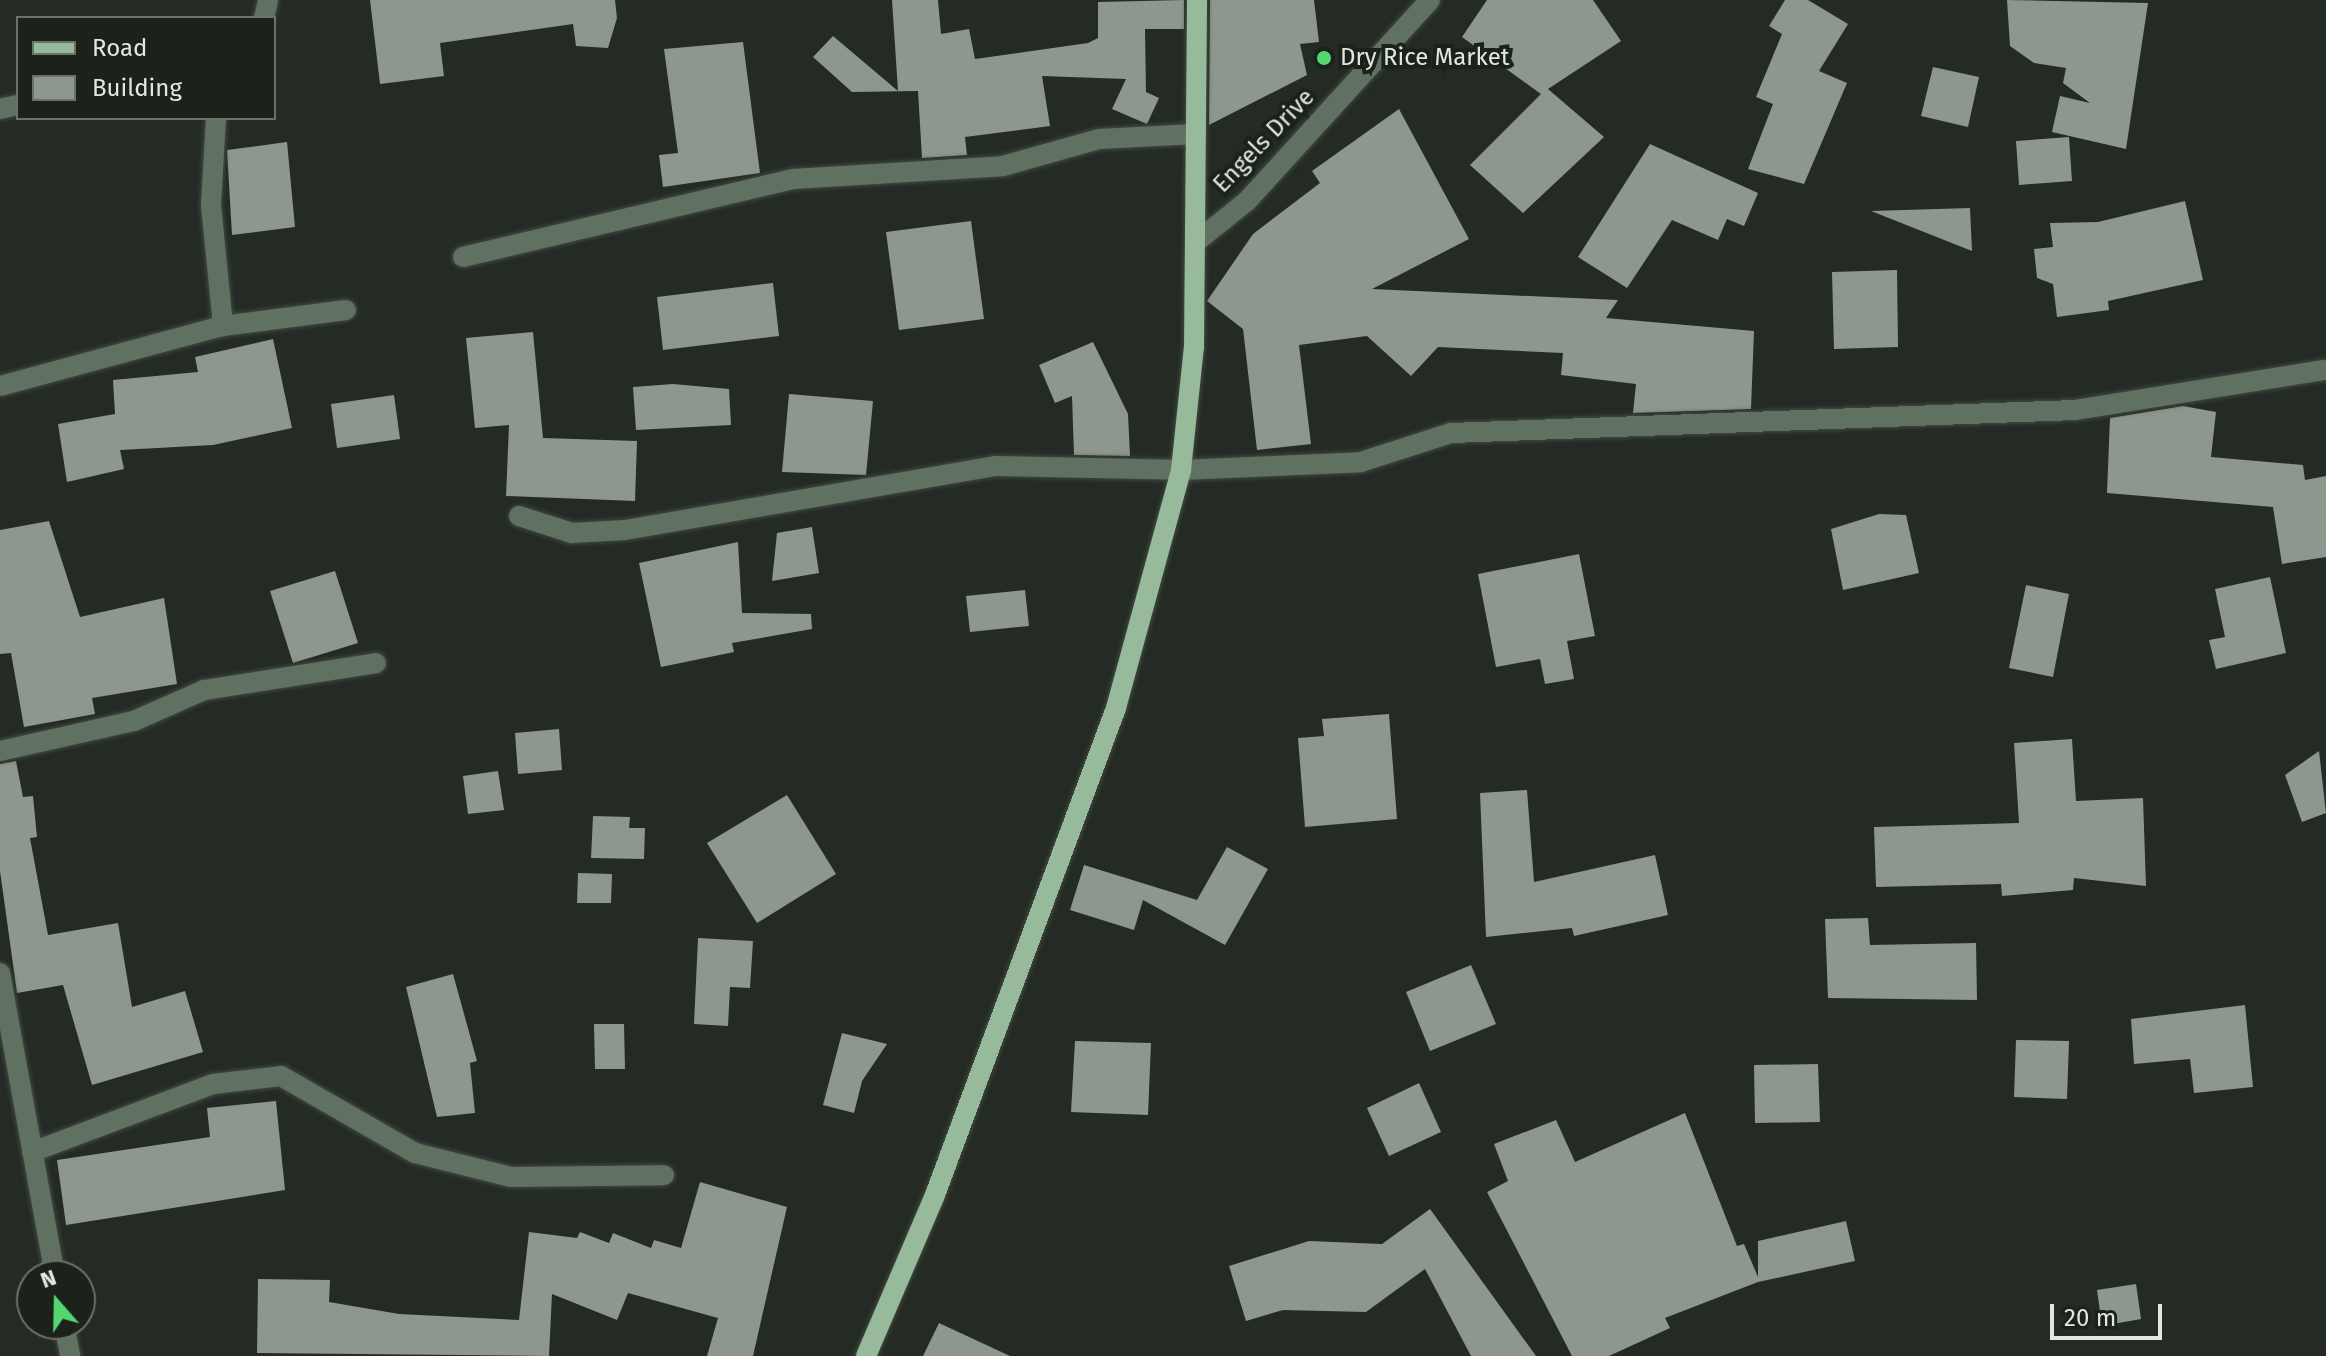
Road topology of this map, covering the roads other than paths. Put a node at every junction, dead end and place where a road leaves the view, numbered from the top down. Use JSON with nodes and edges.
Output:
{"nodes":[{"id":1,"x":1197,"y":0,"type":"edge"},
{"id":2,"x":1430,"y":0,"type":"edge"},
{"id":3,"x":216,"y":120,"type":"edge"},
{"id":4,"x":1196,"y":134,"type":"junction"},
{"id":5,"x":1196,"y":242,"type":"junction"},
{"id":6,"x":463,"y":257,"type":"dead end"},
{"id":7,"x":346,"y":310,"type":"dead end"},
{"id":8,"x":223,"y":326,"type":"junction"},
{"id":9,"x":2326,"y":370,"type":"edge"},
{"id":10,"x":0,"y":386,"type":"edge"},
{"id":11,"x":1181,"y":470,"type":"junction"},
{"id":12,"x":519,"y":516,"type":"dead end"},
{"id":13,"x":376,"y":663,"type":"dead end"},
{"id":14,"x":0,"y":751,"type":"edge"},
{"id":15,"x":0,"y":973,"type":"edge"},
{"id":16,"x":32,"y":1152,"type":"junction"},
{"id":17,"x":664,"y":1175,"type":"dead end"},
{"id":18,"x":52,"y":1260,"type":"edge"},
{"id":19,"x":866,"y":1356,"type":"edge"}],
"edges":[{"from":1,"to":4,"type":"main road"},
{"from":2,"to":5,"type":"street","name":"Engels Drive"},
{"from":3,"to":8,"type":"street"},
{"from":4,"to":5,"type":"main road"},
{"from":4,"to":6,"type":"street"},
{"from":5,"to":11,"type":"main road"},
{"from":7,"to":8,"type":"street"},
{"from":8,"to":10,"type":"street"},
{"from":9,"to":11,"type":"street"},
{"from":11,"to":12,"type":"street"},
{"from":11,"to":19,"type":"main road"},
{"from":13,"to":14,"type":"street"},
{"from":15,"to":16,"type":"street"},
{"from":16,"to":17,"type":"street"},
{"from":16,"to":18,"type":"street"}]}
